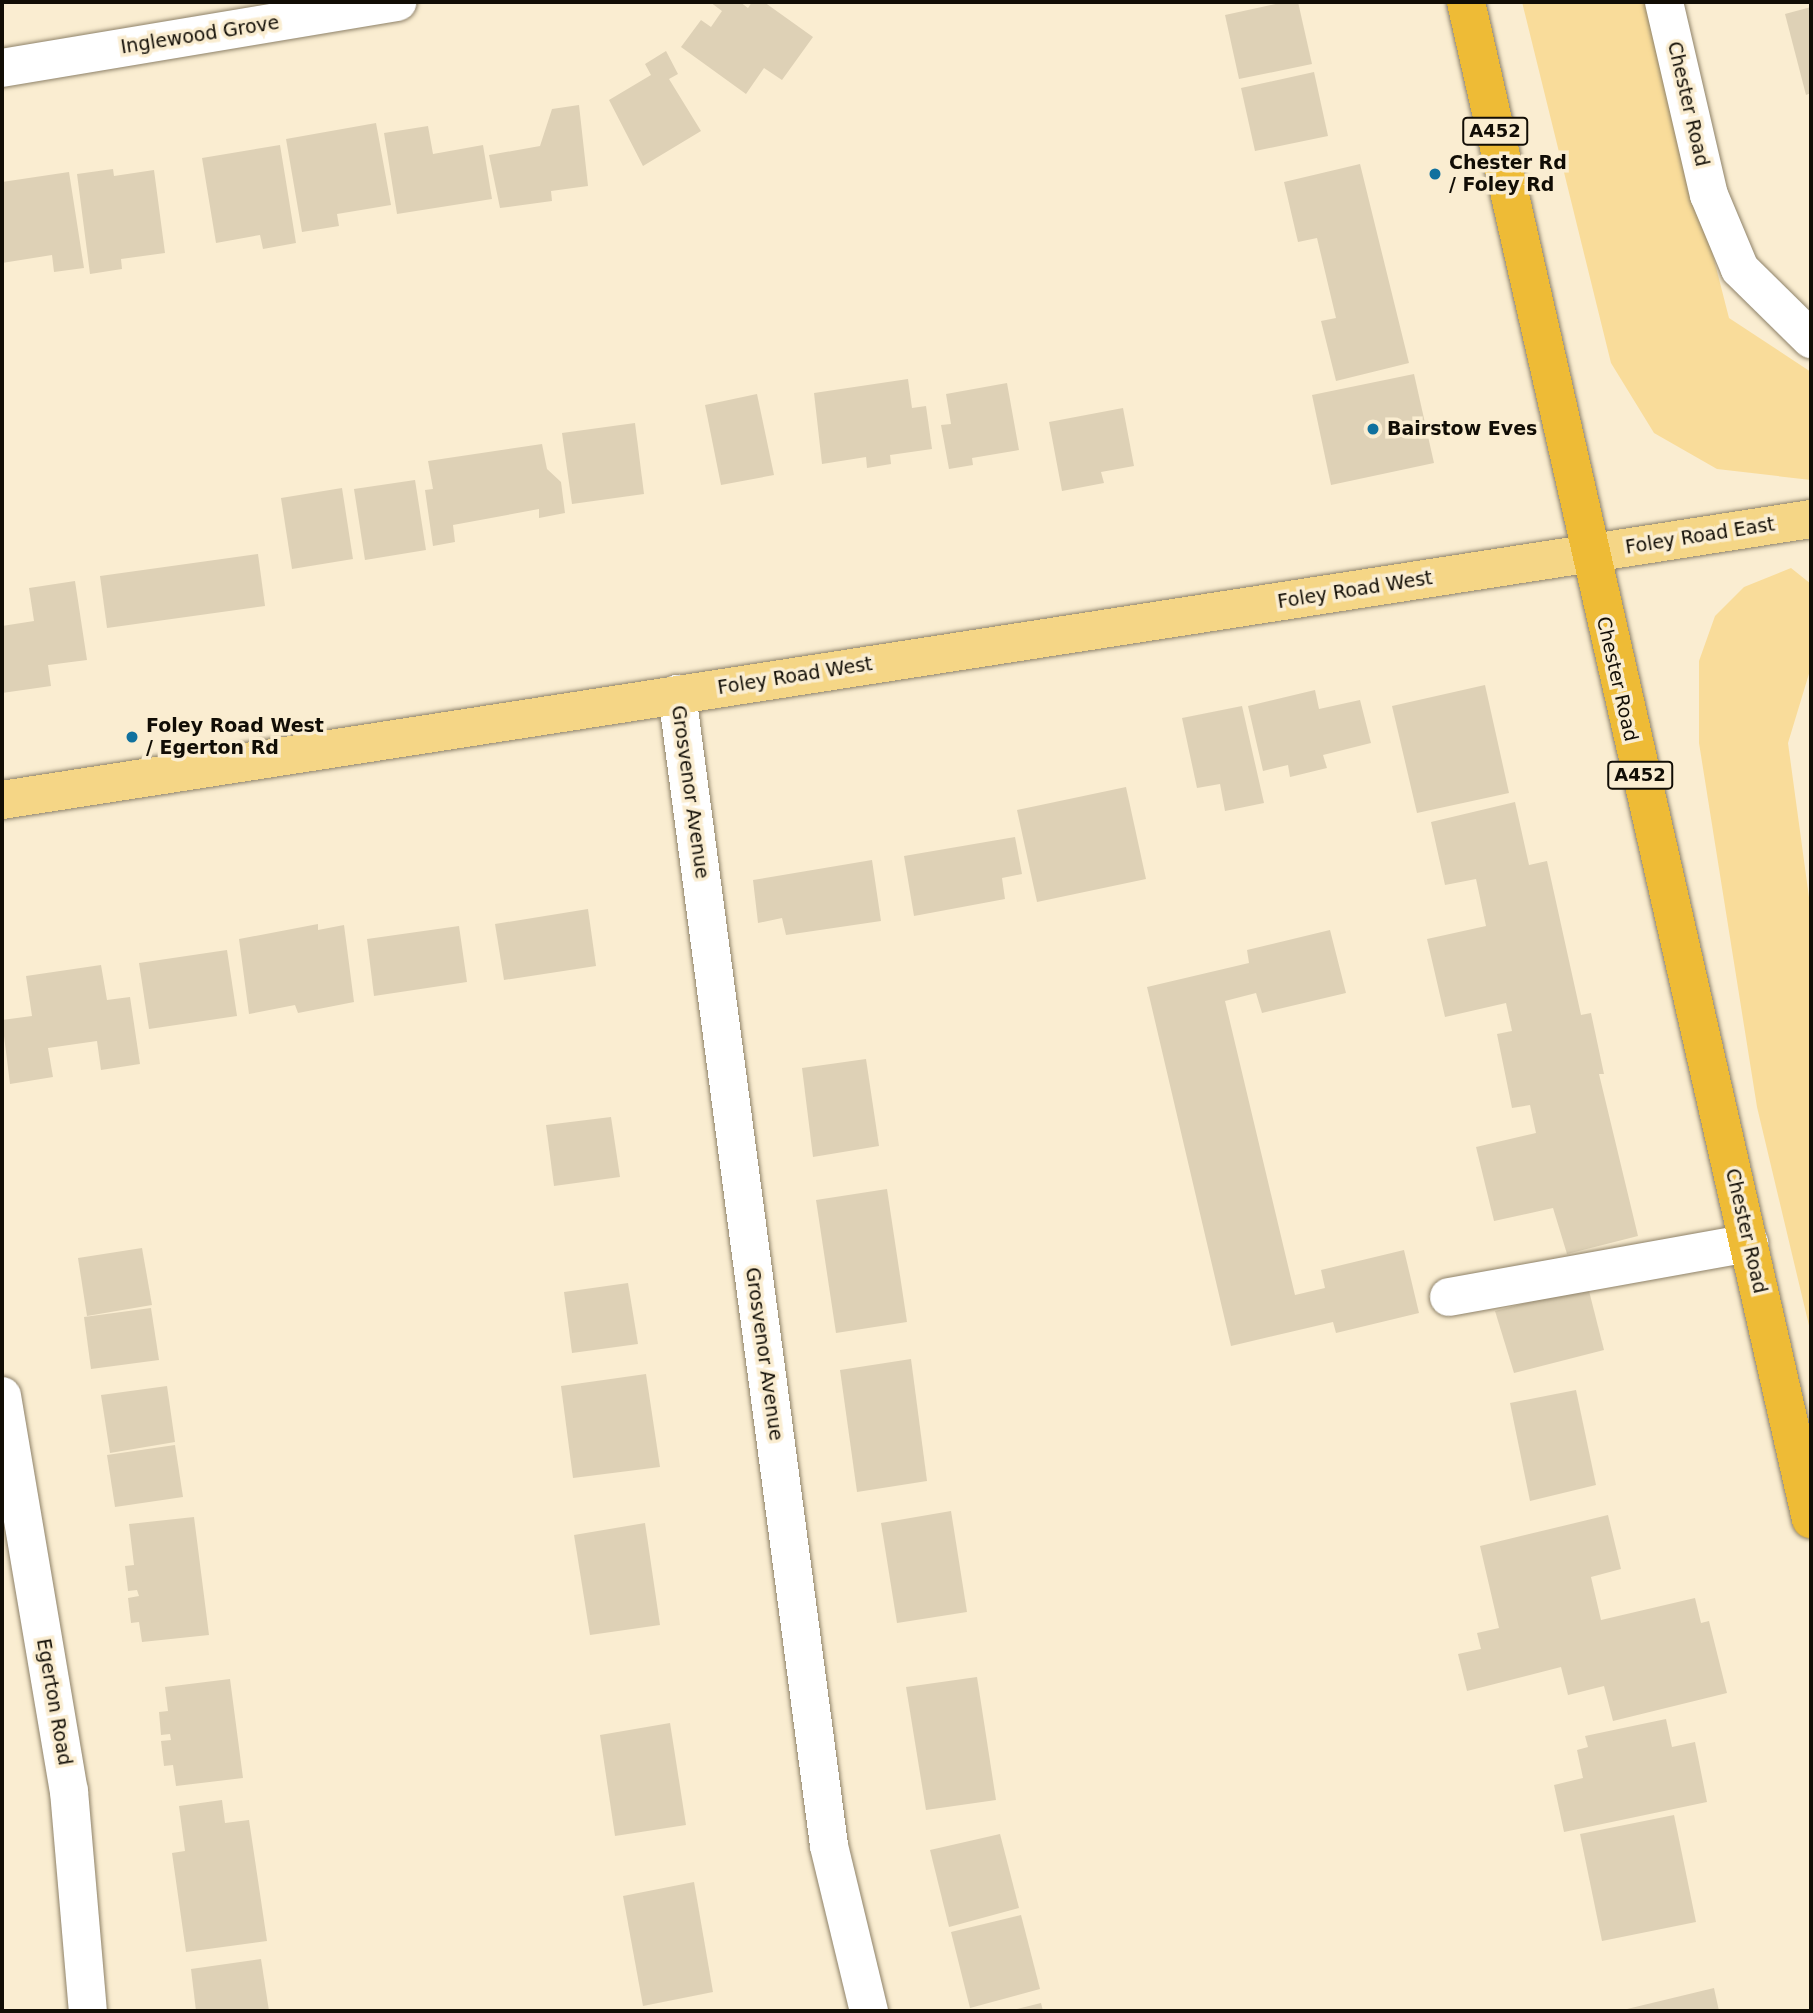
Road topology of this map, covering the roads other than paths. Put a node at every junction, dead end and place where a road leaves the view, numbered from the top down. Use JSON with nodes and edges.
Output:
{"nodes":[{"id":1,"x":398,"y":2,"type":"edge"},
{"id":2,"x":1466,"y":2,"type":"edge"},
{"id":3,"x":1664,"y":2,"type":"edge"},
{"id":4,"x":2,"y":68,"type":"edge"},
{"id":5,"x":1811,"y":339,"type":"edge"},
{"id":6,"x":1811,"y":519,"type":"edge"},
{"id":7,"x":1588,"y":554,"type":"junction"},
{"id":8,"x":677,"y":694,"type":"junction"},
{"id":9,"x":2,"y":800,"type":"edge"},
{"id":10,"x":1749,"y":1243,"type":"junction"},
{"id":11,"x":1449,"y":1297,"type":"dead end"},
{"id":12,"x":2,"y":1396,"type":"edge"},
{"id":13,"x":1811,"y":1519,"type":"edge"},
{"id":14,"x":88,"y":2011,"type":"edge"},
{"id":15,"x":869,"y":2011,"type":"edge"}],
"edges":[{"from":1,"to":4,"type":"street","name":"Inglewood Grove"},
{"from":2,"to":7,"type":"highway","name":"Chester Road","number":"A452"},
{"from":3,"to":5,"type":"street","name":"Chester Road"},
{"from":6,"to":7,"type":"main road","name":"Foley Road East"},
{"from":7,"to":8,"type":"main road","name":"Foley Road West"},
{"from":7,"to":10,"type":"highway","name":"Chester Road","number":"A452"},
{"from":8,"to":9,"type":"main road","name":"Foley Road West"},
{"from":8,"to":15,"type":"street","name":"Grosvenor Avenue"},
{"from":10,"to":11,"type":"street"},
{"from":10,"to":13,"type":"highway","name":"Chester Road","number":"A452"},
{"from":12,"to":14,"type":"street","name":"Egerton Road"}]}
